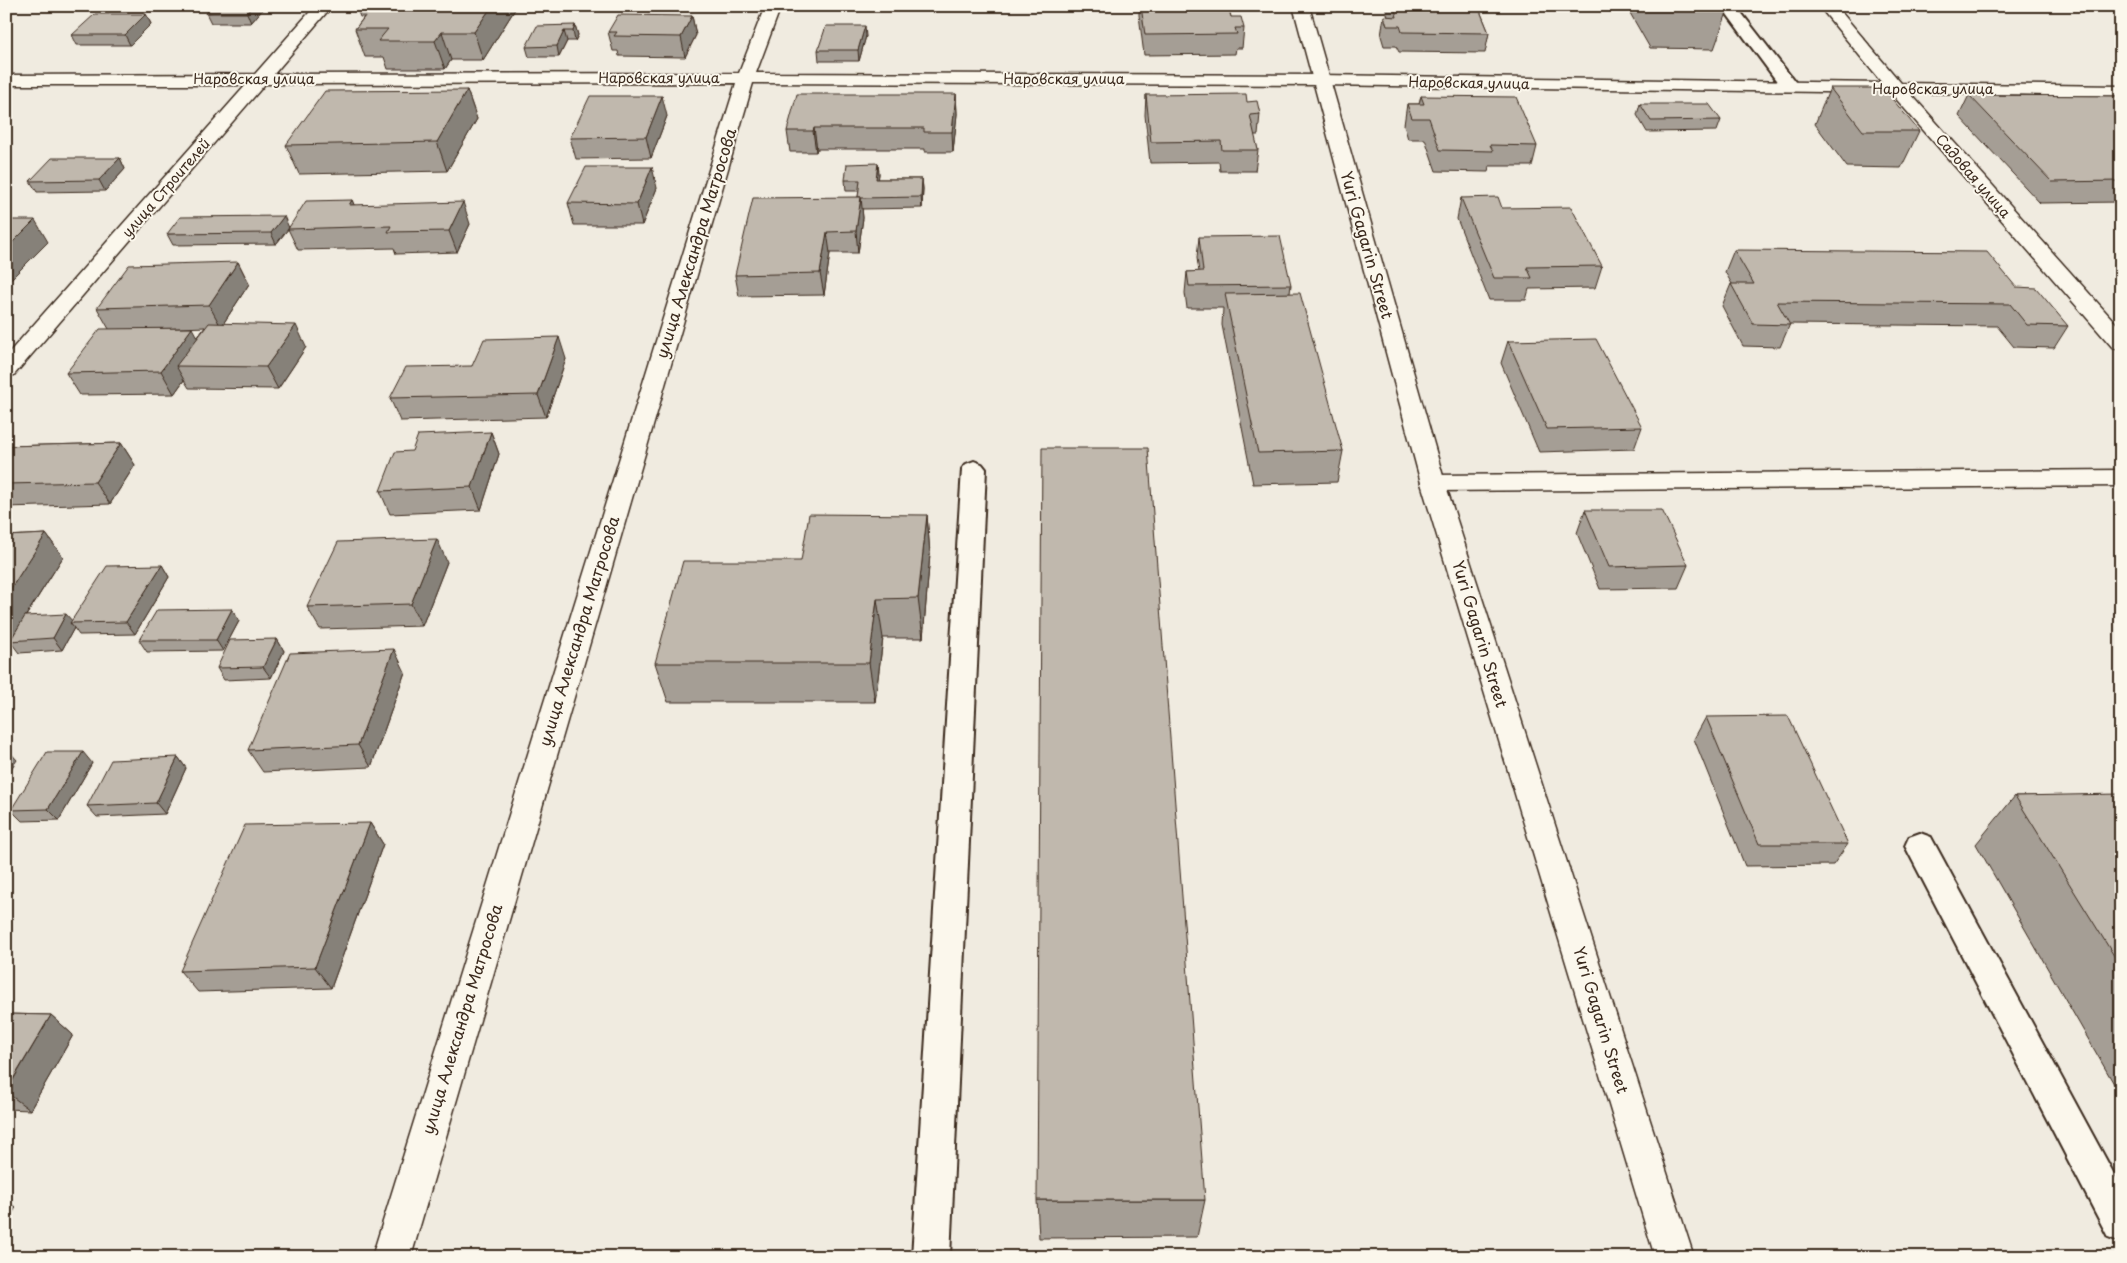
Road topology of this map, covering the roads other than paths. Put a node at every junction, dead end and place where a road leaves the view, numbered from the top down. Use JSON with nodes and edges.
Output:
{"nodes":[{"id":1,"x":324,"y":6,"type":"edge"},
{"id":2,"x":773,"y":6,"type":"edge"},
{"id":3,"x":1301,"y":6,"type":"edge"},
{"id":4,"x":1728,"y":6,"type":"edge"},
{"id":5,"x":1827,"y":6,"type":"edge"},
{"id":6,"x":746,"y":78,"type":"junction"},
{"id":7,"x":262,"y":79,"type":"junction"},
{"id":8,"x":6,"y":80,"type":"edge"},
{"id":9,"x":1320,"y":80,"type":"junction"},
{"id":10,"x":1790,"y":88,"type":"junction"},
{"id":11,"x":1897,"y":89,"type":"junction"},
{"id":12,"x":2121,"y":91,"type":"edge"},
{"id":13,"x":2121,"y":343,"type":"edge"},
{"id":14,"x":6,"y":370,"type":"edge"},
{"id":15,"x":974,"y":469,"type":"dead end"},
{"id":16,"x":2121,"y":478,"type":"edge"},
{"id":17,"x":1434,"y":483,"type":"junction"},
{"id":18,"x":1920,"y":846,"type":"dead end"},
{"id":19,"x":2121,"y":1224,"type":"edge"},
{"id":20,"x":391,"y":1257,"type":"edge"},
{"id":21,"x":931,"y":1257,"type":"edge"},
{"id":22,"x":1675,"y":1257,"type":"edge"}],
"edges":[{"from":1,"to":7,"type":"street","name":"улица Строителей"},
{"from":2,"to":6,"type":"street","name":"улица Александра Матросова"},
{"from":3,"to":9,"type":"street","name":"Yuri Gagarin Street"},
{"from":4,"to":10,"type":"lane"},
{"from":5,"to":11,"type":"street","name":"Садовая улица"},
{"from":6,"to":7,"type":"street","name":"Наровская улица"},
{"from":6,"to":9,"type":"street","name":"Наровская улица"},
{"from":6,"to":20,"type":"street","name":"улица Александра Матросова"},
{"from":7,"to":8,"type":"street","name":"Наровская улица"},
{"from":7,"to":14,"type":"street","name":"улица Строителей"},
{"from":9,"to":10,"type":"street","name":"Наровская улица"},
{"from":9,"to":17,"type":"street","name":"Yuri Gagarin Street"},
{"from":10,"to":11,"type":"street","name":"Наровская улица"},
{"from":11,"to":12,"type":"street","name":"Наровская улица"},
{"from":11,"to":13,"type":"street","name":"Садовая улица"},
{"from":15,"to":21,"type":"lane"},
{"from":16,"to":17,"type":"street"},
{"from":17,"to":22,"type":"street","name":"Yuri Gagarin Street"},
{"from":18,"to":19,"type":"lane"}]}
